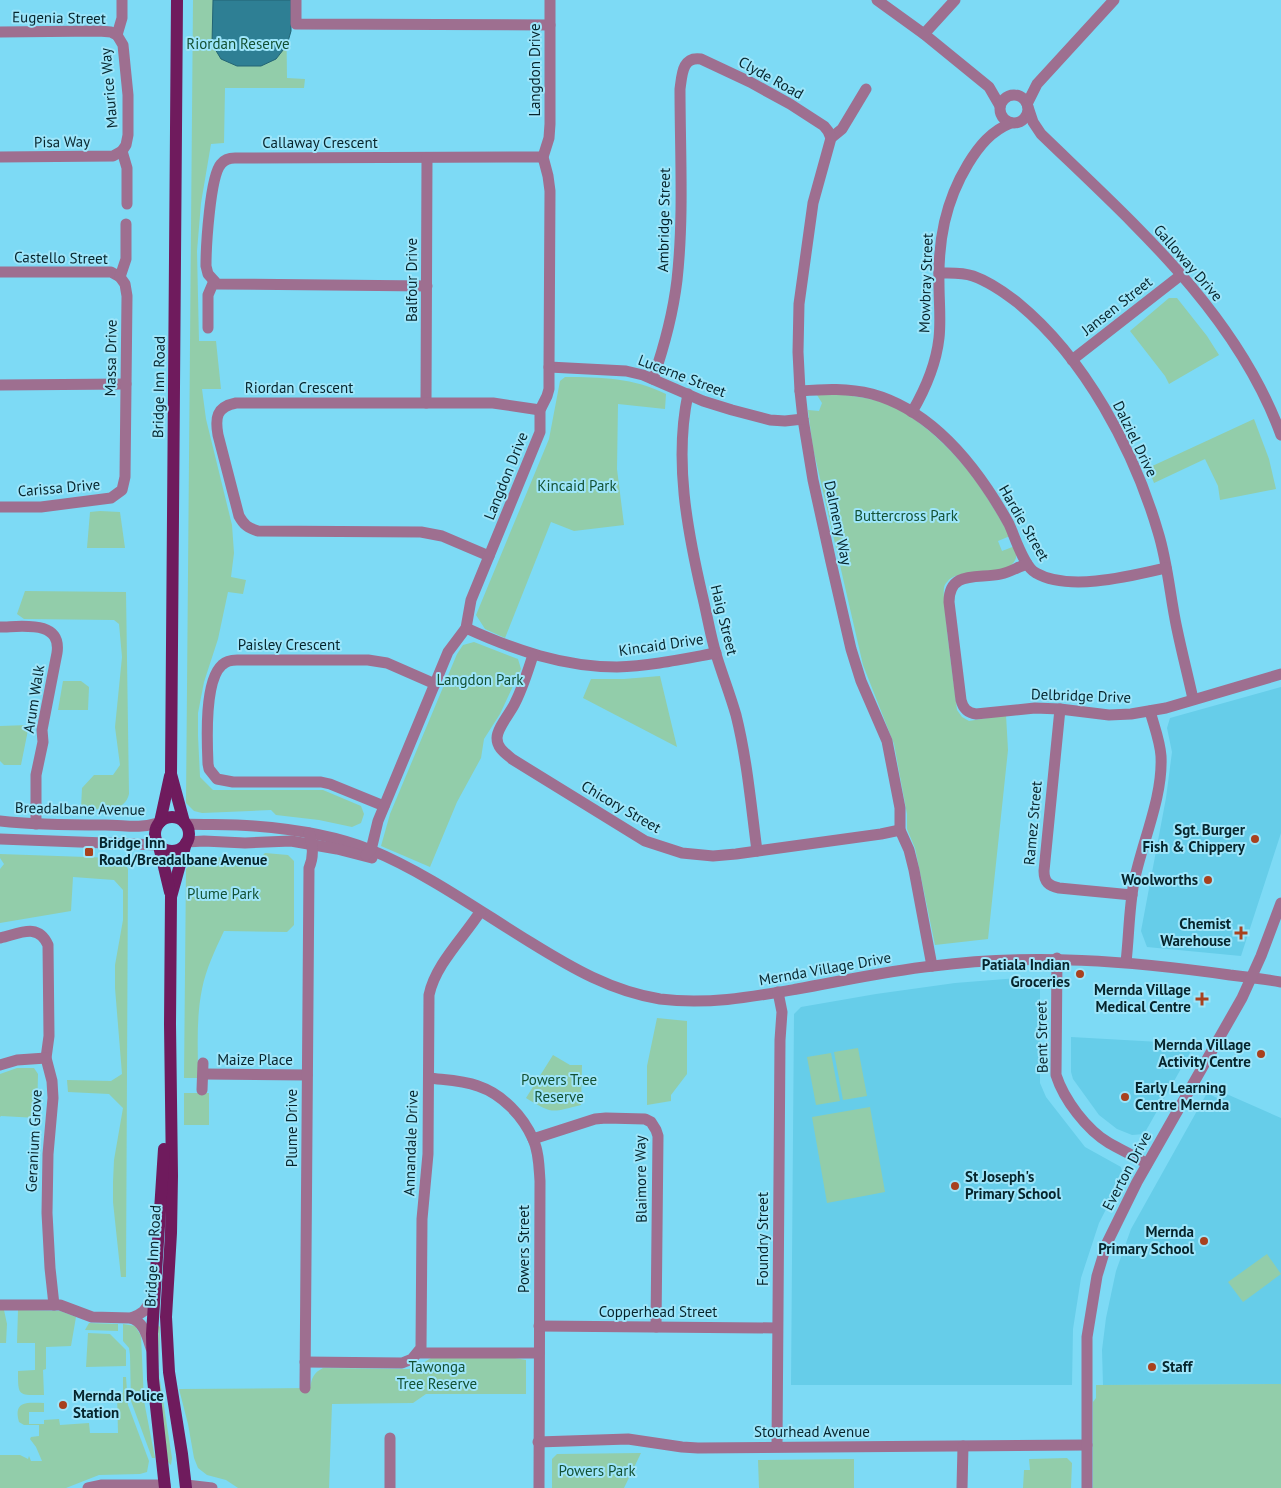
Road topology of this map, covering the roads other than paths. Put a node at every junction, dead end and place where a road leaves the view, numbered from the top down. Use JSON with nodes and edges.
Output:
{"nodes":[{"id":1,"x":122,"y":0,"type":"edge"},
{"id":2,"x":172,"y":0,"type":"edge"},
{"id":3,"x":177,"y":0,"type":"edge"},
{"id":4,"x":296,"y":0,"type":"edge"},
{"id":5,"x":550,"y":0,"type":"edge"},
{"id":6,"x":877,"y":0,"type":"edge"},
{"id":7,"x":955,"y":0,"type":"edge"},
{"id":8,"x":1114,"y":0,"type":"edge"},
{"id":9,"x":177,"y":22,"type":"junction"},
{"id":10,"x":550,"y":25,"type":"junction"},
{"id":11,"x":0,"y":32,"type":"edge"},
{"id":12,"x":924,"y":34,"type":"junction"},
{"id":13,"x":117,"y":35,"type":"junction"},
{"id":14,"x":688,"y":61,"type":"joint"},
{"id":15,"x":1037,"y":84,"type":"junction"},
{"id":16,"x":989,"y":87,"type":"junction"},
{"id":17,"x":866,"y":89,"type":"dead end"},
{"id":18,"x":1014,"y":95,"type":"junction"},
{"id":19,"x":1028,"y":106,"type":"junction"},
{"id":20,"x":999,"y":107,"type":"junction"},
{"id":21,"x":1014,"y":123,"type":"junction"},
{"id":22,"x":992,"y":133,"type":"junction"},
{"id":23,"x":1041,"y":134,"type":"junction"},
{"id":24,"x":831,"y":138,"type":"junction"},
{"id":25,"x":122,"y":150,"type":"junction"},
{"id":26,"x":0,"y":157,"type":"edge"},
{"id":27,"x":543,"y":157,"type":"junction"},
{"id":28,"x":427,"y":158,"type":"junction"},
{"id":29,"x":127,"y":204,"type":"dead end"},
{"id":30,"x":126,"y":224,"type":"dead end"},
{"id":31,"x":0,"y":272,"type":"edge"},
{"id":32,"x":939,"y":273,"type":"junction"},
{"id":33,"x":1181,"y":275,"type":"junction"},
{"id":34,"x":120,"y":277,"type":"junction"},
{"id":35,"x":214,"y":281,"type":"junction"},
{"id":36,"x":426,"y":286,"type":"junction"},
{"id":37,"x":208,"y":328,"type":"dead end"},
{"id":38,"x":1072,"y":360,"type":"junction"},
{"id":39,"x":549,"y":368,"type":"junction"},
{"id":40,"x":653,"y":379,"type":"junction"},
{"id":41,"x":126,"y":384,"type":"junction"},
{"id":42,"x":0,"y":385,"type":"edge"},
{"id":43,"x":800,"y":391,"type":"junction"},
{"id":44,"x":688,"y":394,"type":"junction"},
{"id":45,"x":426,"y":403,"type":"junction"},
{"id":46,"x":540,"y":410,"type":"junction"},
{"id":47,"x":912,"y":412,"type":"junction"},
{"id":48,"x":803,"y":419,"type":"junction"},
{"id":49,"x":1281,"y":435,"type":"edge"},
{"id":50,"x":120,"y":493,"type":"joint"},
{"id":51,"x":0,"y":507,"type":"edge"},
{"id":52,"x":489,"y":556,"type":"junction"},
{"id":53,"x":1027,"y":564,"type":"junction"},
{"id":54,"x":1166,"y":568,"type":"junction"},
{"id":55,"x":0,"y":627,"type":"edge"},
{"id":56,"x":466,"y":628,"type":"junction"},
{"id":57,"x":716,"y":653,"type":"junction"},
{"id":58,"x":533,"y":655,"type":"junction"},
{"id":59,"x":1280,"y":673,"type":"edge"},
{"id":60,"x":435,"y":684,"type":"junction"},
{"id":61,"x":1193,"y":699,"type":"junction"},
{"id":62,"x":1060,"y":709,"type":"junction"},
{"id":63,"x":1150,"y":711,"type":"junction"},
{"id":64,"x":171,"y":774,"type":"junction"},
{"id":65,"x":384,"y":806,"type":"junction"},
{"id":66,"x":0,"y":822,"type":"edge"},
{"id":67,"x":159,"y":823,"type":"junction"},
{"id":68,"x":184,"y":823,"type":"junction"},
{"id":69,"x":36,"y":824,"type":"junction"},
{"id":70,"x":900,"y":830,"type":"junction"},
{"id":71,"x":0,"y":839,"type":"edge"},
{"id":72,"x":309,"y":840,"type":"junction"},
{"id":73,"x":186,"y":843,"type":"junction"},
{"id":74,"x":159,"y":845,"type":"junction"},
{"id":75,"x":366,"y":851,"type":"junction"},
{"id":76,"x":757,"y":851,"type":"junction"},
{"id":77,"x":1132,"y":895,"type":"junction"},
{"id":78,"x":171,"y":897,"type":"junction"},
{"id":79,"x":1281,"y":903,"type":"edge"},
{"id":80,"x":477,"y":910,"type":"junction"},
{"id":81,"x":0,"y":938,"type":"edge"},
{"id":82,"x":1057,"y":958,"type":"junction"},
{"id":83,"x":1126,"y":962,"type":"junction"},
{"id":84,"x":932,"y":966,"type":"junction"},
{"id":85,"x":1252,"y":977,"type":"junction"},
{"id":86,"x":1281,"y":982,"type":"edge"},
{"id":87,"x":775,"y":993,"type":"junction"},
{"id":88,"x":170,"y":1024,"type":"junction"},
{"id":89,"x":46,"y":1058,"type":"junction"},
{"id":90,"x":0,"y":1065,"type":"edge"},
{"id":91,"x":307,"y":1075,"type":"junction"},
{"id":92,"x":428,"y":1078,"type":"junction"},
{"id":93,"x":202,"y":1090,"type":"dead end"},
{"id":94,"x":533,"y":1139,"type":"junction"},
{"id":95,"x":1147,"y":1164,"type":"junction"},
{"id":96,"x":154,"y":1297,"type":"junction"},
{"id":97,"x":0,"y":1304,"type":"edge"},
{"id":98,"x":54,"y":1305,"type":"junction"},
{"id":99,"x":130,"y":1318,"type":"junction"},
{"id":100,"x":539,"y":1326,"type":"junction"},
{"id":101,"x":656,"y":1327,"type":"junction"},
{"id":102,"x":778,"y":1328,"type":"junction"},
{"id":103,"x":420,"y":1347,"type":"junction"},
{"id":104,"x":152,"y":1350,"type":"junction"},
{"id":105,"x":539,"y":1352,"type":"junction"},
{"id":106,"x":305,"y":1362,"type":"junction"},
{"id":107,"x":305,"y":1388,"type":"dead end"},
{"id":108,"x":390,"y":1438,"type":"dead end"},
{"id":109,"x":538,"y":1442,"type":"junction"},
{"id":110,"x":1087,"y":1445,"type":"junction"},
{"id":111,"x":777,"y":1446,"type":"junction"},
{"id":112,"x":963,"y":1446,"type":"junction"},
{"id":113,"x":165,"y":1487,"type":"edge"},
{"id":114,"x":186,"y":1487,"type":"edge"},
{"id":115,"x":88,"y":1488,"type":"edge"},
{"id":116,"x":212,"y":1488,"type":"edge"},
{"id":117,"x":390,"y":1488,"type":"edge"},
{"id":118,"x":539,"y":1488,"type":"edge"},
{"id":119,"x":962,"y":1488,"type":"edge"},
{"id":120,"x":1087,"y":1488,"type":"edge"}],
"edges":[{"from":1,"to":13,"type":"street","name":"Maurice Way"},
{"from":2,"to":9,"type":"street"},
{"from":3,"to":9,"type":"main road","name":"Bridge Inn Road"},
{"from":4,"to":10,"type":"street"},
{"from":5,"to":10,"type":"street","name":"Langdon Drive"},
{"from":6,"to":12,"type":"street"},
{"from":7,"to":12,"type":"street"},
{"from":8,"to":15,"type":"street"},
{"from":9,"to":64,"type":"main road","name":"Bridge Inn Road"},
{"from":10,"to":27,"type":"street","name":"Langdon Drive"},
{"from":11,"to":13,"type":"street","name":"Eugenia Street"},
{"from":12,"to":16,"type":"street"},
{"from":13,"to":25,"type":"street","name":"Maurice Way"},
{"from":14,"to":24,"type":"street","name":"Clyde Road"},
{"from":14,"to":40,"type":"street","name":"Ambridge Street"},
{"from":15,"to":18,"type":"street"},
{"from":15,"to":19,"type":"street"},
{"from":16,"to":18,"type":"street"},
{"from":16,"to":20,"type":"street"},
{"from":17,"to":24,"type":"street","name":"Dalmeny Way"},
{"from":18,"to":19,"type":"street"},
{"from":18,"to":20,"type":"street"},
{"from":19,"to":21,"type":"street"},
{"from":19,"to":23,"type":"street","name":"Galloway Drive"},
{"from":20,"to":21,"type":"street"},
{"from":20,"to":22,"type":"street","name":"Mowbray Street"},
{"from":21,"to":22,"type":"street","name":"Mowbray Street"},
{"from":21,"to":23,"type":"street","name":"Galloway Drive"},
{"from":22,"to":32,"type":"street","name":"Mowbray Street"},
{"from":23,"to":33,"type":"street","name":"Galloway Drive"},
{"from":24,"to":43,"type":"street","name":"Dalmeny Way"},
{"from":25,"to":26,"type":"street","name":"Pisa Way"},
{"from":25,"to":29,"type":"street","name":"Maurice Way"},
{"from":27,"to":28,"type":"street","name":"Callaway Crescent"},
{"from":27,"to":39,"type":"street","name":"Langdon Drive"},
{"from":28,"to":35,"type":"street","name":"Callaway Crescent"},
{"from":28,"to":36,"type":"street","name":"Balfour Drive"},
{"from":30,"to":34,"type":"street"},
{"from":31,"to":34,"type":"street","name":"Castello Street"},
{"from":32,"to":38,"type":"street","name":"Dalziel Drive"},
{"from":32,"to":47,"type":"street","name":"Mowbray Street"},
{"from":33,"to":38,"type":"street","name":"Jansen Street"},
{"from":33,"to":49,"type":"street","name":"Galloway Drive"},
{"from":34,"to":41,"type":"street","name":"Massa Drive"},
{"from":35,"to":36,"type":"street"},
{"from":35,"to":37,"type":"street"},
{"from":36,"to":45,"type":"street","name":"Balfour Drive"},
{"from":38,"to":54,"type":"street","name":"Dalziel Drive"},
{"from":39,"to":40,"type":"street","name":"Lucerne Street"},
{"from":39,"to":46,"type":"street","name":"Langdon Drive"},
{"from":40,"to":44,"type":"street","name":"Lucerne Street"},
{"from":41,"to":42,"type":"street"},
{"from":41,"to":50,"type":"street","name":"Massa Drive"},
{"from":43,"to":47,"type":"street","name":"Hardie Street"},
{"from":43,"to":48,"type":"street","name":"Dalmeny Way"},
{"from":44,"to":48,"type":"street","name":"Lucerne Street"},
{"from":44,"to":57,"type":"street","name":"Haig Street"},
{"from":45,"to":46,"type":"street","name":"Riordan Crescent"},
{"from":45,"to":52,"type":"street","name":"Riordan Crescent"},
{"from":46,"to":52,"type":"street","name":"Langdon Drive"},
{"from":47,"to":53,"type":"street","name":"Hardie Street"},
{"from":48,"to":70,"type":"street","name":"Dalmeny Way"},
{"from":50,"to":51,"type":"street","name":"Carissa Drive"},
{"from":52,"to":56,"type":"street","name":"Langdon Drive"},
{"from":53,"to":54,"type":"street","name":"Hardie Street"},
{"from":53,"to":62,"type":"street","name":"Delbridge Drive"},
{"from":54,"to":61,"type":"street","name":"Dalziel Drive"},
{"from":55,"to":69,"type":"street","name":"Arum Walk"},
{"from":56,"to":58,"type":"street","name":"Kincaid Drive"},
{"from":56,"to":60,"type":"street","name":"Langdon Drive"},
{"from":57,"to":58,"type":"street","name":"Kincaid Drive"},
{"from":57,"to":76,"type":"street","name":"Haig Street"},
{"from":58,"to":76,"type":"street","name":"Chicory Street"},
{"from":59,"to":61,"type":"street","name":"Delbridge Drive"},
{"from":60,"to":65,"type":"street","name":"Langdon Drive"},
{"from":60,"to":65,"type":"street","name":"Paisley Crescent"},
{"from":61,"to":63,"type":"street","name":"Delbridge Drive"},
{"from":62,"to":63,"type":"street","name":"Delbridge Drive"},
{"from":62,"to":77,"type":"street","name":"Ramez Street"},
{"from":63,"to":77,"type":"street"},
{"from":64,"to":67,"type":"main road","name":"Bridge Inn Road"},
{"from":64,"to":68,"type":"main road","name":"Bridge Inn Road"},
{"from":65,"to":75,"type":"street","name":"Langdon Drive"},
{"from":66,"to":69,"type":"street","name":"Breadalbane Avenue"},
{"from":67,"to":68,"type":"main road"},
{"from":67,"to":69,"type":"street","name":"Breadalbane Avenue"},
{"from":67,"to":74,"type":"main road"},
{"from":68,"to":72,"type":"street","name":"Mernda Village Drive"},
{"from":68,"to":73,"type":"main road"},
{"from":70,"to":76,"type":"street","name":"Chicory Street"},
{"from":70,"to":84,"type":"street","name":"Dalmeny Way"},
{"from":71,"to":74,"type":"street"},
{"from":72,"to":73,"type":"street","name":"Mernda Village Drive"},
{"from":72,"to":75,"type":"street","name":"Mernda Village Drive"},
{"from":72,"to":91,"type":"street","name":"Plume Drive"},
{"from":73,"to":74,"type":"main road"},
{"from":73,"to":78,"type":"main road","name":"Bridge Inn Road"},
{"from":74,"to":78,"type":"main road","name":"Bridge Inn Road"},
{"from":75,"to":80,"type":"street","name":"Mernda Village Drive"},
{"from":77,"to":83,"type":"street"},
{"from":78,"to":88,"type":"main road","name":"Bridge Inn Road"},
{"from":79,"to":85,"type":"street"},
{"from":80,"to":87,"type":"street","name":"Mernda Village Drive"},
{"from":80,"to":92,"type":"street","name":"Annandale Drive"},
{"from":81,"to":89,"type":"street","name":"Geranium Grove"},
{"from":82,"to":83,"type":"street","name":"Mernda Village Drive"},
{"from":82,"to":84,"type":"street","name":"Mernda Village Drive"},
{"from":82,"to":95,"type":"street","name":"Bent Street"},
{"from":83,"to":85,"type":"street","name":"Mernda Village Drive"},
{"from":84,"to":87,"type":"street","name":"Mernda Village Drive"},
{"from":85,"to":86,"type":"street","name":"Mernda Village Drive"},
{"from":85,"to":95,"type":"street","name":"Everton Drive"},
{"from":87,"to":102,"type":"street","name":"Foundry Street"},
{"from":88,"to":96,"type":"main road","name":"Bridge Inn Road"},
{"from":88,"to":114,"type":"main road","name":"Bridge Inn Road"},
{"from":89,"to":90,"type":"street"},
{"from":89,"to":98,"type":"street","name":"Geranium Grove"},
{"from":91,"to":93,"type":"street","name":"Maize Place"},
{"from":91,"to":106,"type":"street","name":"Plume Drive"},
{"from":92,"to":94,"type":"street","name":"Powers Street"},
{"from":92,"to":103,"type":"street","name":"Annandale Drive"},
{"from":94,"to":100,"type":"street","name":"Powers Street"},
{"from":94,"to":101,"type":"street","name":"Blaimore Way"},
{"from":95,"to":110,"type":"street","name":"Everton Drive"},
{"from":96,"to":99,"type":"street"},
{"from":96,"to":104,"type":"main road","name":"Bridge Inn Road"},
{"from":97,"to":98,"type":"street"},
{"from":98,"to":99,"type":"street"},
{"from":99,"to":104,"type":"street"},
{"from":100,"to":101,"type":"street","name":"Copperhead Street"},
{"from":100,"to":105,"type":"street","name":"Powers Street"},
{"from":101,"to":102,"type":"street","name":"Copperhead Street"},
{"from":102,"to":111,"type":"street","name":"Foundry Street"},
{"from":103,"to":105,"type":"street"},
{"from":103,"to":106,"type":"street"},
{"from":104,"to":113,"type":"main road","name":"Bridge Inn Road"},
{"from":105,"to":109,"type":"street","name":"Powers Street"},
{"from":106,"to":107,"type":"street","name":"Plume Drive"},
{"from":108,"to":117,"type":"street"},
{"from":109,"to":111,"type":"street","name":"Stourhead Avenue"},
{"from":109,"to":118,"type":"street","name":"Powers Street"},
{"from":110,"to":112,"type":"street","name":"Stourhead Avenue"},
{"from":110,"to":120,"type":"street","name":"Everton Drive"},
{"from":111,"to":112,"type":"street","name":"Stourhead Avenue"},
{"from":112,"to":119,"type":"street"},
{"from":113,"to":114,"type":"main road"},
{"from":113,"to":115,"type":"street"},
{"from":114,"to":116,"type":"street"}]}
